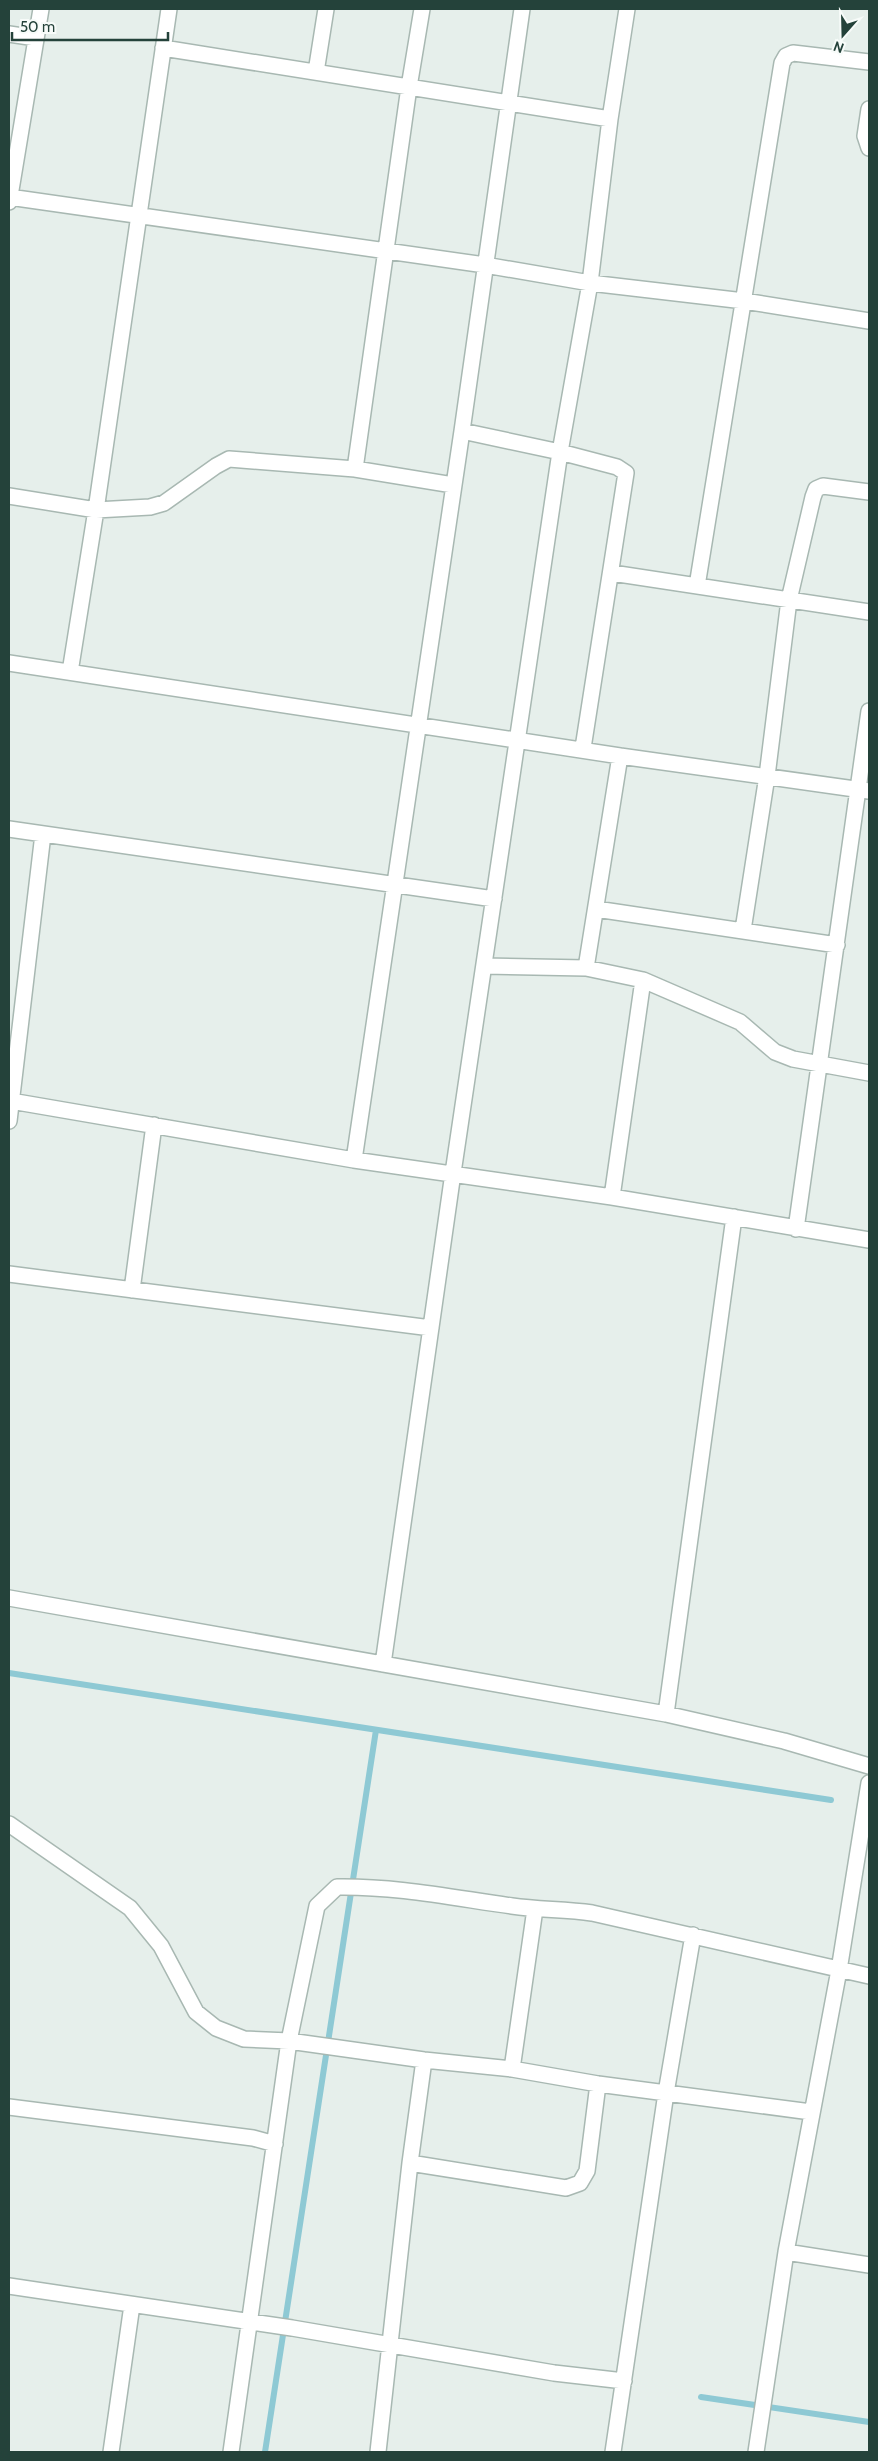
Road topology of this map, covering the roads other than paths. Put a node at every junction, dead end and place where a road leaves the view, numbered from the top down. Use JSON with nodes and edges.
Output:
{"nodes":[{"id":1,"x":41,"y":9,"type":"edge"},
{"id":2,"x":169,"y":9,"type":"edge"},
{"id":3,"x":326,"y":9,"type":"edge"},
{"id":4,"x":422,"y":9,"type":"edge"},
{"id":5,"x":522,"y":9,"type":"edge"},
{"id":6,"x":627,"y":9,"type":"edge"},
{"id":7,"x":9,"y":34,"type":"edge"},
{"id":8,"x":36,"y":38,"type":"junction"},
{"id":9,"x":163,"y":48,"type":"junction"},
{"id":10,"x":869,"y":62,"type":"edge"},
{"id":11,"x":316,"y":72,"type":"junction"},
{"id":12,"x":409,"y":87,"type":"junction"},
{"id":13,"x":510,"y":103,"type":"junction"},
{"id":14,"x":869,"y":109,"type":"edge"},
{"id":15,"x":610,"y":119,"type":"junction"},
{"id":16,"x":869,"y":148,"type":"edge"},
{"id":17,"x":9,"y":197,"type":"edge"},
{"id":18,"x":9,"y":202,"type":"edge"},
{"id":19,"x":140,"y":215,"type":"junction"},
{"id":20,"x":387,"y":251,"type":"junction"},
{"id":21,"x":484,"y":265,"type":"junction"},
{"id":22,"x":590,"y":283,"type":"junction"},
{"id":23,"x":744,"y":301,"type":"junction"},
{"id":24,"x":869,"y":321,"type":"edge"},
{"id":25,"x":462,"y":431,"type":"junction"},
{"id":26,"x":560,"y":452,"type":"junction"},
{"id":27,"x":355,"y":470,"type":"junction"},
{"id":28,"x":453,"y":485,"type":"junction"},
{"id":29,"x":869,"y":492,"type":"edge"},
{"id":30,"x":9,"y":496,"type":"edge"},
{"id":31,"x":96,"y":510,"type":"junction"},
{"id":32,"x":612,"y":573,"type":"junction"},
{"id":33,"x":697,"y":586,"type":"junction"},
{"id":34,"x":789,"y":600,"type":"junction"},
{"id":35,"x":869,"y":612,"type":"edge"},
{"id":36,"x":9,"y":663,"type":"edge"},
{"id":37,"x":70,"y":672,"type":"junction"},
{"id":38,"x":869,"y":711,"type":"edge"},
{"id":39,"x":418,"y":724,"type":"junction"},
{"id":40,"x":517,"y":738,"type":"junction"},
{"id":41,"x":583,"y":748,"type":"junction"},
{"id":42,"x":620,"y":756,"type":"junction"},
{"id":43,"x":767,"y":776,"type":"junction"},
{"id":44,"x":864,"y":790,"type":"edge"},
{"id":45,"x":9,"y":829,"type":"edge"},
{"id":46,"x":43,"y":834,"type":"junction"},
{"id":47,"x":394,"y":885,"type":"junction"},
{"id":48,"x":494,"y":899,"type":"junction"},
{"id":49,"x":596,"y":909,"type":"junction"},
{"id":50,"x":744,"y":930,"type":"junction"},
{"id":51,"x":836,"y":945,"type":"junction"},
{"id":52,"x":484,"y":966,"type":"junction"},
{"id":53,"x":586,"y":968,"type":"junction"},
{"id":54,"x":643,"y":980,"type":"junction"},
{"id":55,"x":819,"y":1064,"type":"junction"},
{"id":56,"x":869,"y":1073,"type":"edge"},
{"id":57,"x":11,"y":1101,"type":"junction"},
{"id":58,"x":9,"y":1121,"type":"edge"},
{"id":59,"x":154,"y":1125,"type":"junction"},
{"id":60,"x":354,"y":1160,"type":"junction"},
{"id":61,"x":453,"y":1174,"type":"junction"},
{"id":62,"x":612,"y":1197,"type":"junction"},
{"id":63,"x":734,"y":1217,"type":"junction"},
{"id":64,"x":796,"y":1229,"type":"junction"},
{"id":65,"x":869,"y":1240,"type":"edge"},
{"id":66,"x":9,"y":1274,"type":"edge"},
{"id":67,"x":132,"y":1290,"type":"junction"},
{"id":68,"x":431,"y":1328,"type":"junction"},
{"id":69,"x":9,"y":1598,"type":"edge"},
{"id":70,"x":383,"y":1664,"type":"junction"},
{"id":71,"x":666,"y":1714,"type":"junction"},
{"id":72,"x":869,"y":1766,"type":"edge"},
{"id":73,"x":869,"y":1783,"type":"edge"},
{"id":74,"x":9,"y":1824,"type":"edge"},
{"id":75,"x":535,"y":1909,"type":"junction"},
{"id":76,"x":694,"y":1935,"type":"junction"},
{"id":77,"x":839,"y":1970,"type":"junction"},
{"id":78,"x":869,"y":1976,"type":"edge"},
{"id":79,"x":289,"y":2041,"type":"junction"},
{"id":80,"x":424,"y":2060,"type":"junction"},
{"id":81,"x":512,"y":2069,"type":"junction"},
{"id":82,"x":598,"y":2084,"type":"junction"},
{"id":83,"x":666,"y":2093,"type":"junction"},
{"id":84,"x":9,"y":2107,"type":"edge"},
{"id":85,"x":811,"y":2112,"type":"junction"},
{"id":86,"x":274,"y":2144,"type":"junction"},
{"id":87,"x":410,"y":2163,"type":"junction"},
{"id":88,"x":786,"y":2252,"type":"junction"},
{"id":89,"x":869,"y":2265,"type":"edge"},
{"id":90,"x":9,"y":2286,"type":"edge"},
{"id":91,"x":132,"y":2305,"type":"junction"},
{"id":92,"x":248,"y":2322,"type":"junction"},
{"id":93,"x":389,"y":2344,"type":"junction"},
{"id":94,"x":624,"y":2381,"type":"junction"},
{"id":95,"x":111,"y":2452,"type":"edge"},
{"id":96,"x":231,"y":2452,"type":"edge"},
{"id":97,"x":378,"y":2452,"type":"edge"},
{"id":98,"x":613,"y":2452,"type":"edge"},
{"id":99,"x":756,"y":2452,"type":"edge"}],
"edges":[{"from":1,"to":8,"type":"street"},
{"from":2,"to":9,"type":"street"},
{"from":3,"to":11,"type":"street"},
{"from":4,"to":12,"type":"street"},
{"from":5,"to":13,"type":"street"},
{"from":6,"to":15,"type":"street"},
{"from":7,"to":8,"type":"street"},
{"from":8,"to":17,"type":"street"},
{"from":9,"to":11,"type":"street"},
{"from":9,"to":19,"type":"street"},
{"from":10,"to":23,"type":"street"},
{"from":11,"to":12,"type":"street"},
{"from":12,"to":13,"type":"street"},
{"from":12,"to":20,"type":"street"},
{"from":13,"to":15,"type":"street"},
{"from":13,"to":21,"type":"street"},
{"from":14,"to":16,"type":"street"},
{"from":15,"to":22,"type":"street"},
{"from":17,"to":18,"type":"street"},
{"from":17,"to":19,"type":"street"},
{"from":19,"to":20,"type":"street"},
{"from":19,"to":31,"type":"street"},
{"from":20,"to":21,"type":"street"},
{"from":20,"to":27,"type":"street"},
{"from":21,"to":22,"type":"street"},
{"from":21,"to":25,"type":"street"},
{"from":22,"to":23,"type":"street"},
{"from":22,"to":26,"type":"street"},
{"from":23,"to":24,"type":"street"},
{"from":23,"to":33,"type":"street"},
{"from":25,"to":26,"type":"street"},
{"from":25,"to":28,"type":"street"},
{"from":26,"to":32,"type":"street"},
{"from":26,"to":40,"type":"street"},
{"from":27,"to":28,"type":"street"},
{"from":27,"to":31,"type":"street"},
{"from":28,"to":39,"type":"street"},
{"from":29,"to":34,"type":"street"},
{"from":30,"to":31,"type":"street"},
{"from":31,"to":37,"type":"street"},
{"from":32,"to":33,"type":"street"},
{"from":32,"to":41,"type":"street"},
{"from":33,"to":34,"type":"street"},
{"from":34,"to":35,"type":"street"},
{"from":34,"to":43,"type":"street"},
{"from":36,"to":37,"type":"street"},
{"from":37,"to":39,"type":"street"},
{"from":38,"to":44,"type":"street"},
{"from":39,"to":40,"type":"street"},
{"from":39,"to":47,"type":"street"},
{"from":40,"to":41,"type":"street"},
{"from":40,"to":48,"type":"street"},
{"from":41,"to":42,"type":"street"},
{"from":42,"to":43,"type":"street"},
{"from":42,"to":49,"type":"street"},
{"from":43,"to":44,"type":"street"},
{"from":43,"to":50,"type":"street"},
{"from":44,"to":51,"type":"street"},
{"from":45,"to":46,"type":"street"},
{"from":46,"to":47,"type":"street"},
{"from":46,"to":57,"type":"street"},
{"from":47,"to":48,"type":"street"},
{"from":47,"to":60,"type":"street"},
{"from":48,"to":52,"type":"street"},
{"from":49,"to":50,"type":"street"},
{"from":49,"to":53,"type":"street"},
{"from":50,"to":51,"type":"street"},
{"from":51,"to":55,"type":"street"},
{"from":52,"to":53,"type":"street"},
{"from":52,"to":61,"type":"street"},
{"from":53,"to":54,"type":"street"},
{"from":54,"to":55,"type":"street"},
{"from":54,"to":62,"type":"street"},
{"from":55,"to":56,"type":"street"},
{"from":55,"to":64,"type":"street"},
{"from":57,"to":58,"type":"street"},
{"from":57,"to":59,"type":"street"},
{"from":59,"to":60,"type":"street"},
{"from":59,"to":67,"type":"street"},
{"from":60,"to":61,"type":"street"},
{"from":61,"to":62,"type":"street"},
{"from":61,"to":68,"type":"street"},
{"from":62,"to":63,"type":"street"},
{"from":63,"to":64,"type":"street"},
{"from":63,"to":71,"type":"street"},
{"from":64,"to":65,"type":"street"},
{"from":66,"to":67,"type":"street"},
{"from":67,"to":68,"type":"street"},
{"from":68,"to":70,"type":"street"},
{"from":69,"to":70,"type":"street"},
{"from":70,"to":71,"type":"street"},
{"from":71,"to":72,"type":"street"},
{"from":73,"to":77,"type":"street"},
{"from":74,"to":79,"type":"street"},
{"from":75,"to":76,"type":"street"},
{"from":75,"to":79,"type":"street"},
{"from":75,"to":81,"type":"street"},
{"from":76,"to":77,"type":"street"},
{"from":76,"to":83,"type":"street"},
{"from":77,"to":78,"type":"street"},
{"from":77,"to":85,"type":"street"},
{"from":79,"to":80,"type":"street"},
{"from":79,"to":86,"type":"street"},
{"from":80,"to":81,"type":"street"},
{"from":80,"to":87,"type":"street"},
{"from":81,"to":82,"type":"street"},
{"from":82,"to":83,"type":"street"},
{"from":82,"to":87,"type":"street"},
{"from":83,"to":85,"type":"street"},
{"from":83,"to":94,"type":"street"},
{"from":84,"to":86,"type":"street"},
{"from":85,"to":88,"type":"street"},
{"from":86,"to":92,"type":"street"},
{"from":87,"to":93,"type":"street"},
{"from":88,"to":89,"type":"street"},
{"from":88,"to":99,"type":"street"},
{"from":90,"to":91,"type":"street"},
{"from":91,"to":92,"type":"street"},
{"from":91,"to":95,"type":"street"},
{"from":92,"to":93,"type":"street"},
{"from":92,"to":96,"type":"street"},
{"from":93,"to":94,"type":"street"},
{"from":93,"to":97,"type":"street"},
{"from":94,"to":98,"type":"street"}]}
